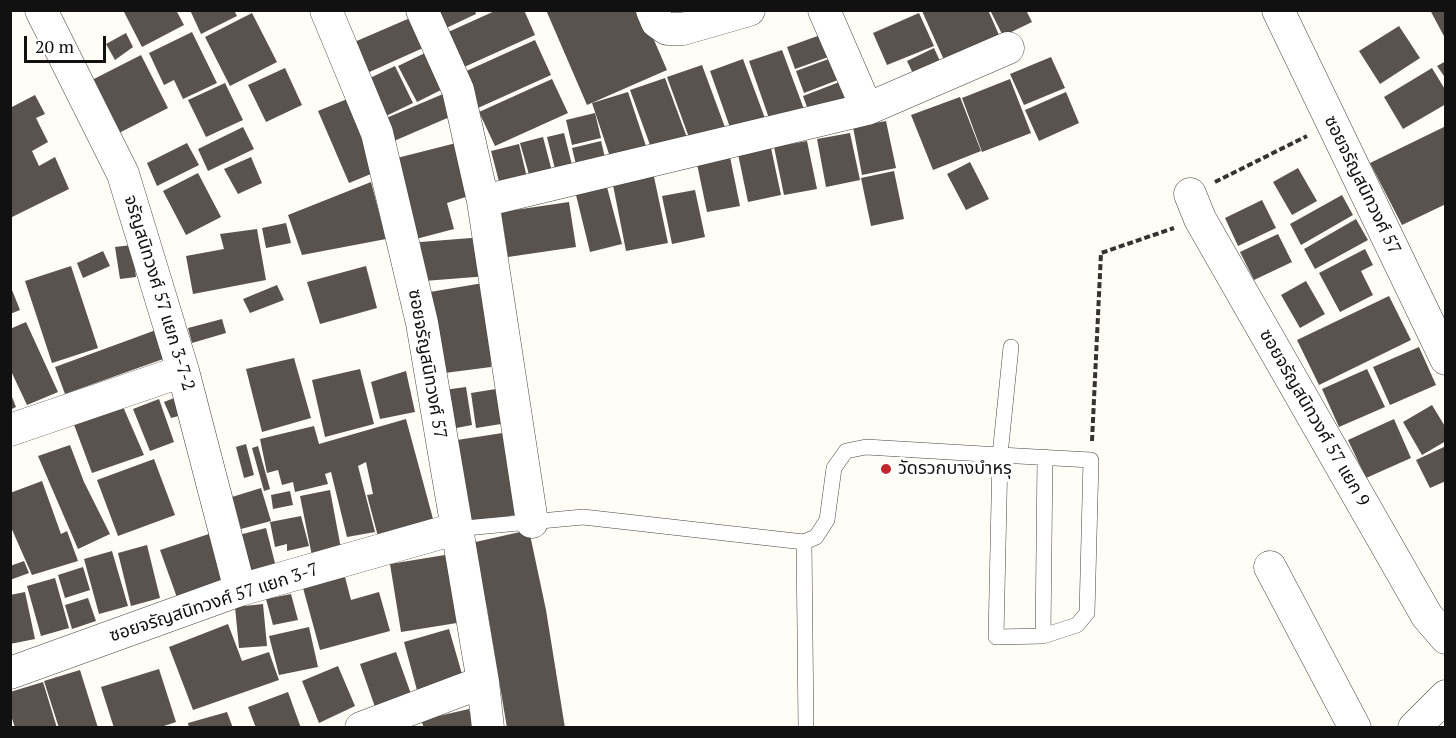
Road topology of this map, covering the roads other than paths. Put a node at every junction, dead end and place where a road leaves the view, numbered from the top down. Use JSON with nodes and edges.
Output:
{"nodes":[{"id":1,"x":41,"y":10,"type":"edge"},
{"id":2,"x":326,"y":10,"type":"edge"},
{"id":3,"x":422,"y":10,"type":"edge"},
{"id":4,"x":652,"y":10,"type":"edge"},
{"id":5,"x":749,"y":10,"type":"edge"},
{"id":6,"x":824,"y":10,"type":"edge"},
{"id":7,"x":1278,"y":10,"type":"edge"},
{"id":8,"x":1008,"y":48,"type":"dead end"},
{"id":9,"x":867,"y":109,"type":"junction"},
{"id":10,"x":483,"y":201,"type":"junction"},
{"id":11,"x":1195,"y":207,"type":"road end"},
{"id":12,"x":1011,"y":347,"type":"dead end"},
{"id":13,"x":1446,"y":358,"type":"edge"},
{"id":14,"x":183,"y":371,"type":"junction"},
{"id":15,"x":10,"y":430,"type":"edge"},
{"id":16,"x":1000,"y":455,"type":"junction"},
{"id":17,"x":1045,"y":457,"type":"junction"},
{"id":18,"x":532,"y":522,"type":"junction"},
{"id":19,"x":455,"y":529,"type":"junction"},
{"id":20,"x":804,"y":542,"type":"junction"},
{"id":21,"x":1270,"y":567,"type":"dead end"},
{"id":22,"x":240,"y":590,"type":"junction"},
{"id":23,"x":1043,"y":636,"type":"junction"},
{"id":24,"x":1446,"y":638,"type":"edge"},
{"id":25,"x":10,"y":673,"type":"edge"},
{"id":26,"x":483,"y":682,"type":"junction"},
{"id":27,"x":1446,"y":696,"type":"edge"},
{"id":28,"x":361,"y":728,"type":"edge"},
{"id":29,"x":488,"y":728,"type":"edge"},
{"id":30,"x":806,"y":728,"type":"edge"},
{"id":31,"x":1355,"y":728,"type":"edge"},
{"id":32,"x":1413,"y":728,"type":"edge"}],
"edges":[{"from":1,"to":14,"type":"street","name":"จรัญสนิทวงศ์ 57 แยก 3-7-2"},
{"from":2,"to":19,"type":"street","name":"ซอยจรัญสนิทวงศ์ 57"},
{"from":3,"to":10,"type":"street"},
{"from":4,"to":5,"type":"street"},
{"from":6,"to":9,"type":"street"},
{"from":7,"to":13,"type":"street","name":"ซอยจรัญสนิทวงศ์ 57"},
{"from":8,"to":9,"type":"street"},
{"from":9,"to":10,"type":"street"},
{"from":10,"to":18,"type":"street"},
{"from":11,"to":24,"type":"street","name":"ซอยจรัญสนิทวงศ์ 57 แยก 9"},
{"from":12,"to":16,"type":"lane"},
{"from":14,"to":15,"type":"street"},
{"from":14,"to":22,"type":"street","name":"จรัญสนิทวงศ์ 57 แยก 3-7-2"},
{"from":16,"to":17,"type":"lane"},
{"from":16,"to":20,"type":"lane"},
{"from":16,"to":23,"type":"lane"},
{"from":17,"to":23,"type":"lane"},
{"from":17,"to":23,"type":"lane"},
{"from":18,"to":19,"type":"lane"},
{"from":18,"to":20,"type":"lane"},
{"from":19,"to":22,"type":"street","name":"ซอยจรัญสนิทวงศ์ 57 แยก 3-7"},
{"from":19,"to":26,"type":"street","name":"ซอยจรัญสนิทวงศ์ 57"},
{"from":20,"to":30,"type":"lane"},
{"from":21,"to":31,"type":"street"},
{"from":22,"to":25,"type":"street","name":"ซอยจรัญสนิทวงศ์ 57 แยก 3-7"},
{"from":26,"to":28,"type":"street"},
{"from":26,"to":29,"type":"street","name":"ซอยจรัญสนิทวงศ์ 57"},
{"from":27,"to":32,"type":"street"}]}
